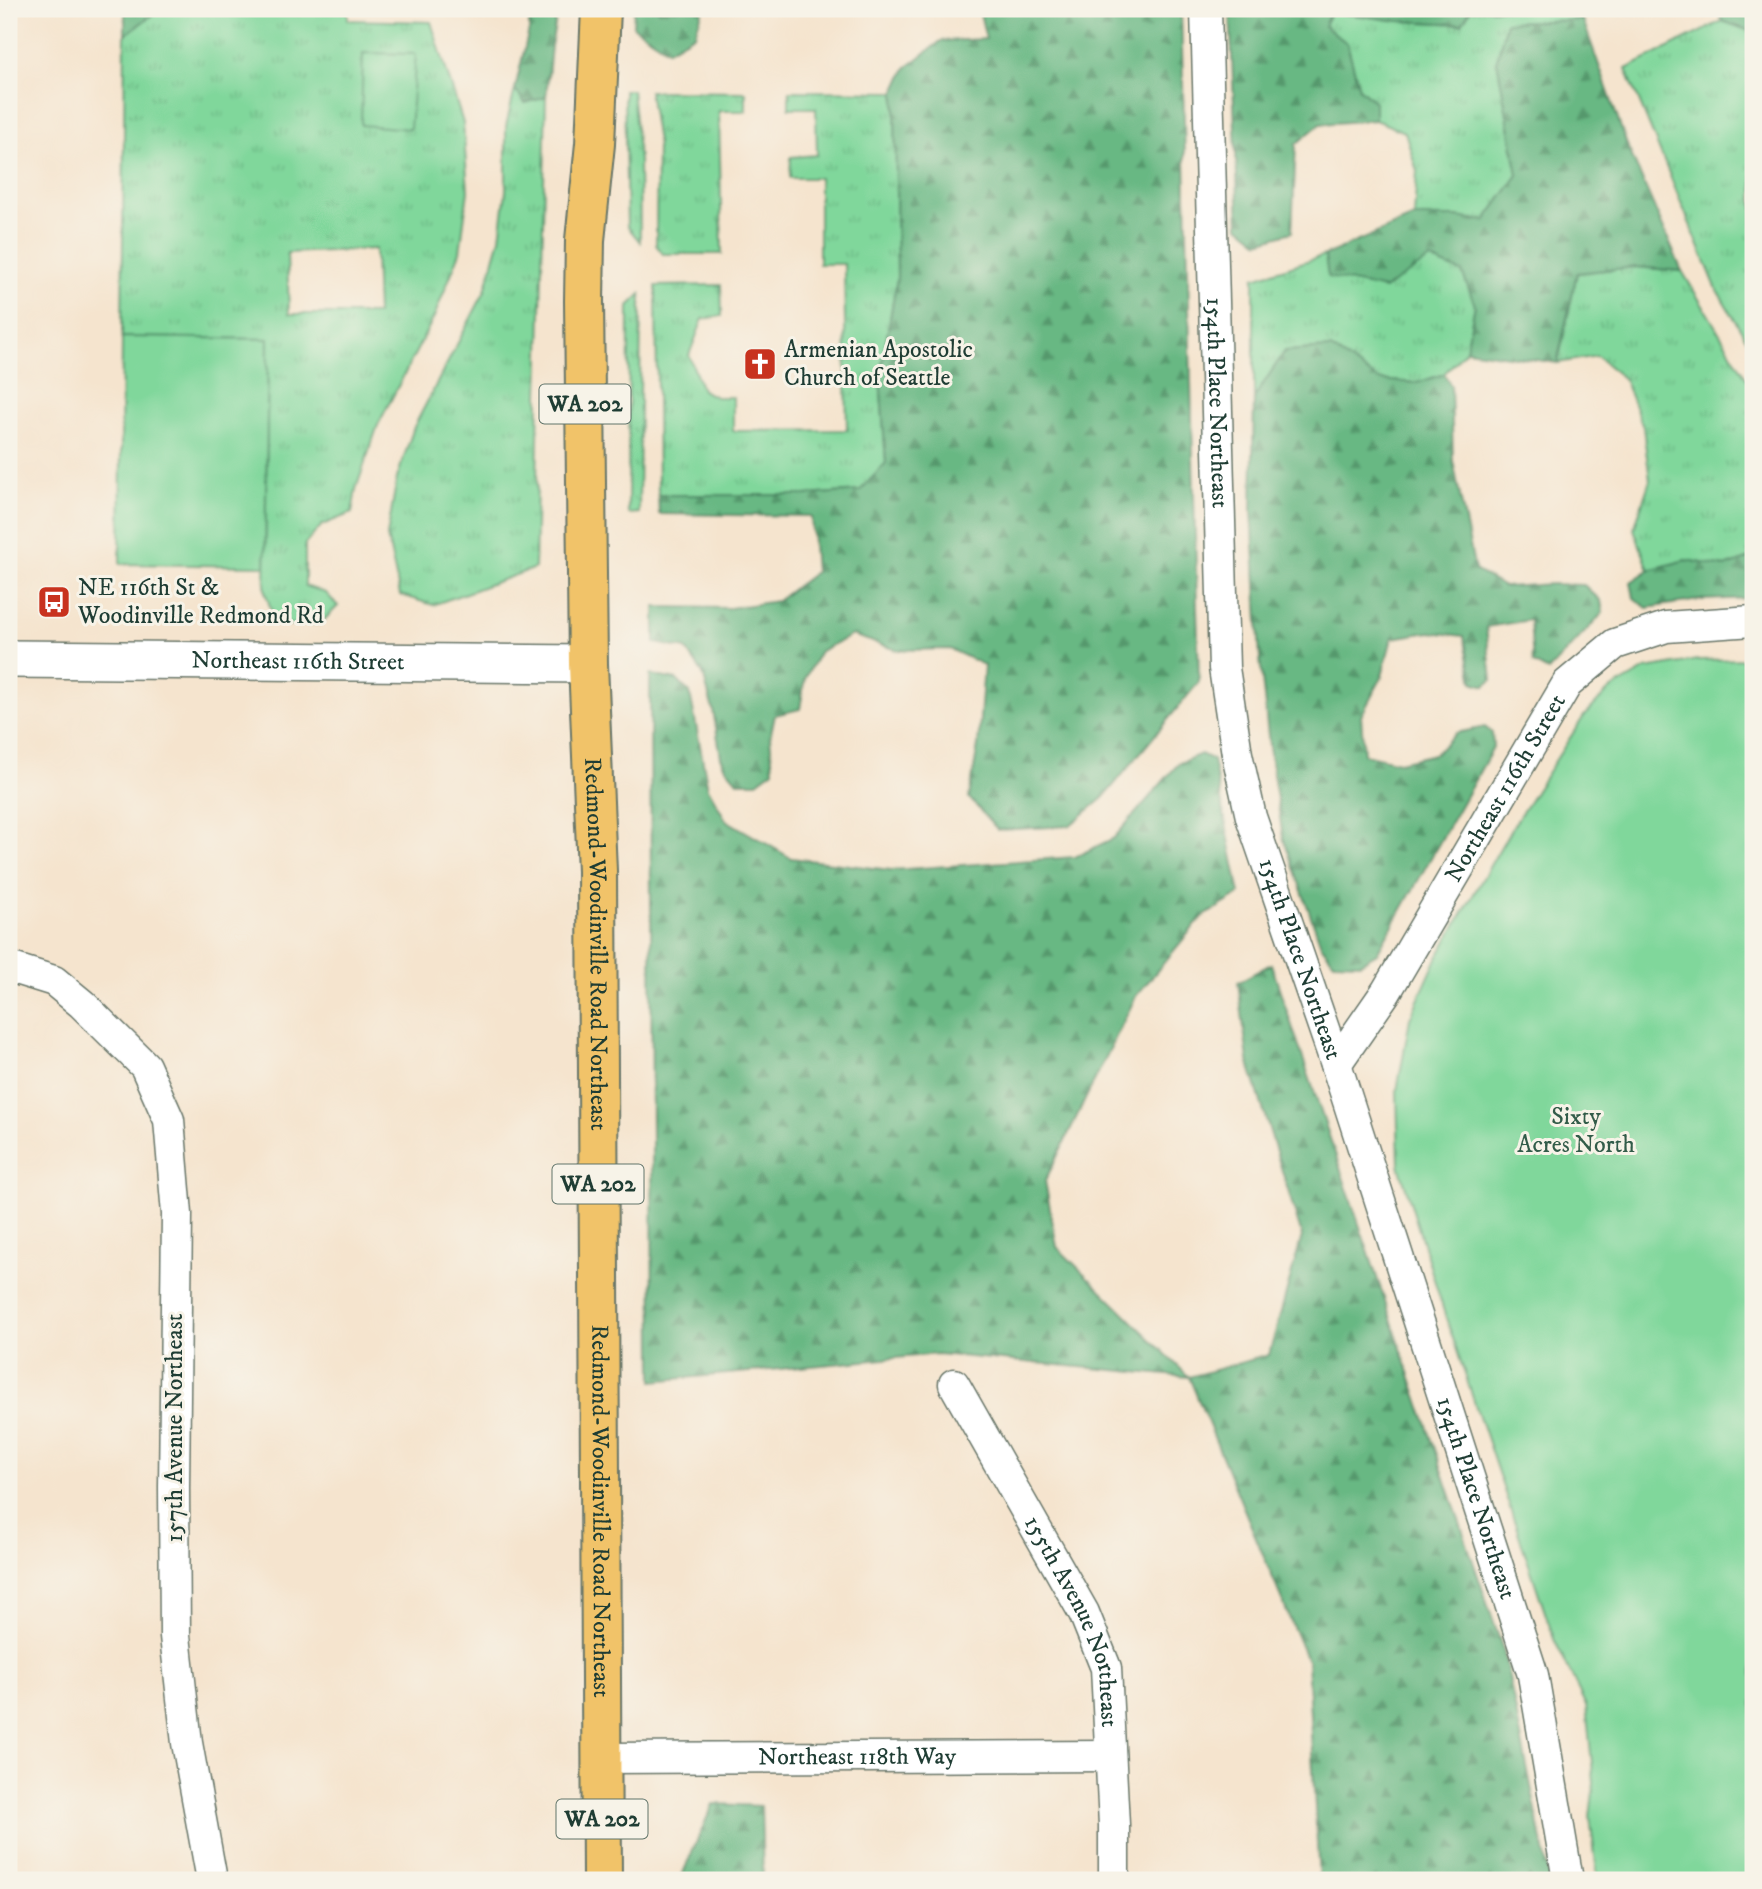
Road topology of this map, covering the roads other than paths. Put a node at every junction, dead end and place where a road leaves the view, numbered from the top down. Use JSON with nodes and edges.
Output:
{"nodes":[{"id":1,"x":601,"y":9,"type":"edge"},
{"id":2,"x":1206,"y":9,"type":"edge"},
{"id":3,"x":1753,"y":621,"type":"edge"},
{"id":4,"x":9,"y":659,"type":"edge"},
{"id":5,"x":587,"y":664,"type":"junction"},
{"id":6,"x":9,"y":967,"type":"edge"},
{"id":7,"x":1336,"y":1064,"type":"junction"},
{"id":8,"x":954,"y":1384,"type":"dead end"},
{"id":9,"x":1110,"y":1756,"type":"junction"},
{"id":10,"x":601,"y":1758,"type":"junction"},
{"id":11,"x":212,"y":1880,"type":"edge"},
{"id":12,"x":602,"y":1880,"type":"edge"},
{"id":13,"x":1114,"y":1880,"type":"edge"},
{"id":14,"x":1568,"y":1880,"type":"edge"}],
"edges":[{"from":1,"to":5,"type":"main road","name":"Redmond-Woodinville Road Northeast","number":"WA 202"},
{"from":2,"to":7,"type":"street","name":"154th Place Northeast"},
{"from":3,"to":7,"type":"street","name":"Northeast 116th Street"},
{"from":4,"to":5,"type":"street","name":"Northeast 116th Street"},
{"from":5,"to":10,"type":"main road","name":"Redmond-Woodinville Road Northeast","number":"WA 202"},
{"from":6,"to":11,"type":"street","name":"157th Avenue Northeast"},
{"from":7,"to":14,"type":"street","name":"154th Place Northeast"},
{"from":8,"to":9,"type":"street","name":"155th Avenue Northeast"},
{"from":9,"to":10,"type":"street","name":"Northeast 118th Way"},
{"from":9,"to":13,"type":"street","name":"155th Avenue Northeast"},
{"from":10,"to":12,"type":"main road","name":"Redmond-Woodinville Road Northeast","number":"WA 202"}]}
